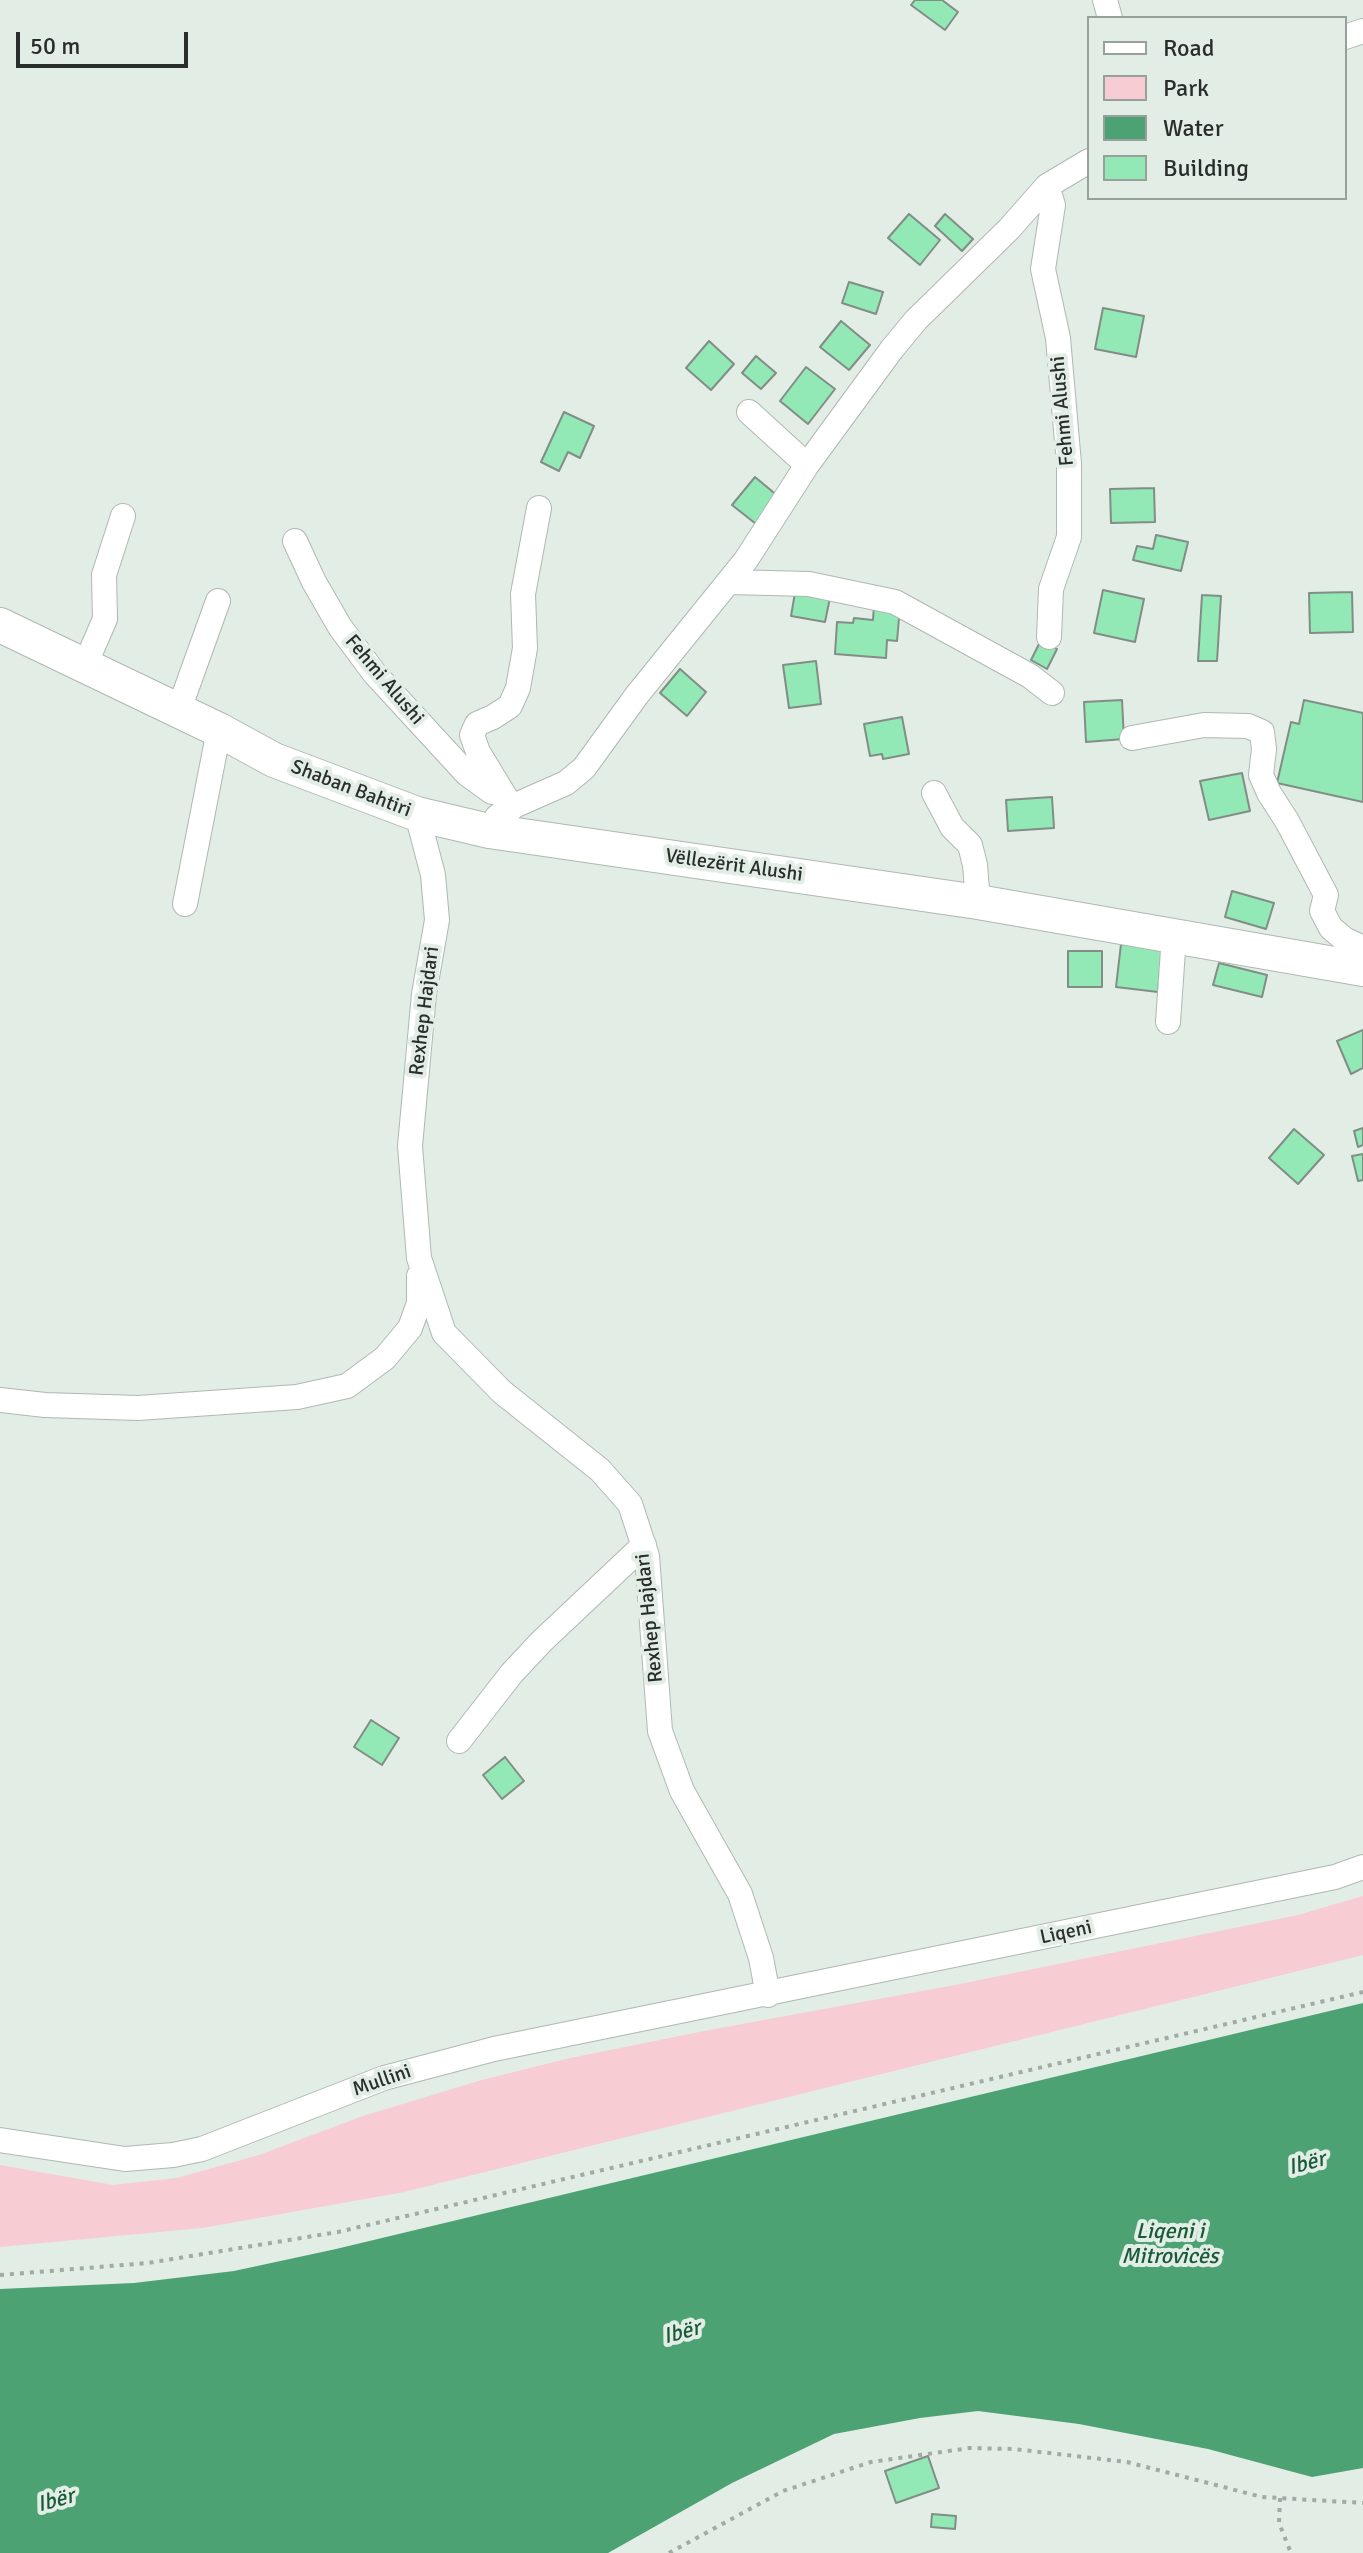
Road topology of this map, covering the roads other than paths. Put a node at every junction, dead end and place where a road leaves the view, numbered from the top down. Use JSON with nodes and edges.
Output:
{"nodes":[{"id":1,"x":1087,"y":162,"type":"edge"},
{"id":2,"x":1047,"y":186,"type":"junction"},
{"id":3,"x":749,"y":412,"type":"dead end"},
{"id":4,"x":807,"y":465,"type":"junction"},
{"id":5,"x":539,"y":508,"type":"dead end"},
{"id":6,"x":123,"y":516,"type":"dead end"},
{"id":7,"x":295,"y":541,"type":"dead end"},
{"id":8,"x":730,"y":582,"type":"junction"},
{"id":9,"x":218,"y":601,"type":"dead end"},
{"id":10,"x":0,"y":625,"type":"edge"},
{"id":11,"x":1049,"y":637,"type":"dead end"},
{"id":12,"x":85,"y":665,"type":"junction"},
{"id":13,"x":1052,"y":693,"type":"dead end"},
{"id":14,"x":178,"y":712,"type":"junction"},
{"id":15,"x":219,"y":730,"type":"junction"},
{"id":16,"x":1132,"y":738,"type":"dead end"},
{"id":17,"x":934,"y":793,"type":"dead end"},
{"id":18,"x":501,"y":810,"type":"junction"},
{"id":19,"x":417,"y":814,"type":"junction"},
{"id":20,"x":978,"y":902,"type":"junction"},
{"id":21,"x":185,"y":904,"type":"dead end"},
{"id":22,"x":1174,"y":936,"type":"junction"},
{"id":23,"x":1363,"y":948,"type":"edge"},
{"id":24,"x":1363,"y":969,"type":"edge"},
{"id":25,"x":1168,"y":1022,"type":"dead end"},
{"id":26,"x":419,"y":1258,"type":"junction"},
{"id":27,"x":0,"y":1400,"type":"edge"},
{"id":28,"x":644,"y":1545,"type":"junction"},
{"id":29,"x":459,"y":1741,"type":"dead end"},
{"id":30,"x":1363,"y":1867,"type":"edge"},
{"id":31,"x":768,"y":1995,"type":"junction"},
{"id":32,"x":0,"y":2140,"type":"edge"}],
"edges":[{"from":1,"to":2,"type":"street"},
{"from":2,"to":4,"type":"street"},
{"from":2,"to":11,"type":"street","name":"Fehmi Alushi"},
{"from":3,"to":4,"type":"street"},
{"from":4,"to":8,"type":"street"},
{"from":5,"to":18,"type":"street"},
{"from":6,"to":12,"type":"street"},
{"from":7,"to":18,"type":"street","name":"Fehmi Alushi"},
{"from":8,"to":13,"type":"street"},
{"from":8,"to":18,"type":"street"},
{"from":9,"to":14,"type":"street"},
{"from":10,"to":12,"type":"main road","name":"Shaban Bahtiri"},
{"from":12,"to":14,"type":"main road","name":"Shaban Bahtiri"},
{"from":14,"to":15,"type":"main road","name":"Shaban Bahtiri"},
{"from":15,"to":19,"type":"main road","name":"Shaban Bahtiri"},
{"from":15,"to":21,"type":"street"},
{"from":16,"to":23,"type":"street"},
{"from":17,"to":20,"type":"street"},
{"from":18,"to":19,"type":"main road","name":"Shaban Bahtiri"},
{"from":18,"to":20,"type":"main road","name":"Vëllezërit Alushi"},
{"from":19,"to":26,"type":"street","name":"Rexhep Hajdari"},
{"from":20,"to":22,"type":"main road","name":"Vëllezërit Alushi"},
{"from":22,"to":24,"type":"main road","name":"Vëllezërit Alushi"},
{"from":22,"to":25,"type":"street"},
{"from":26,"to":27,"type":"street","name":"Rexhep Hajdari"},
{"from":26,"to":28,"type":"street","name":"Rexhep Hajdari"},
{"from":28,"to":29,"type":"street"},
{"from":28,"to":31,"type":"street","name":"Rexhep Hajdari"},
{"from":30,"to":31,"type":"street","name":"Liqeni"},
{"from":31,"to":32,"type":"street","name":"Mullini"}]}
